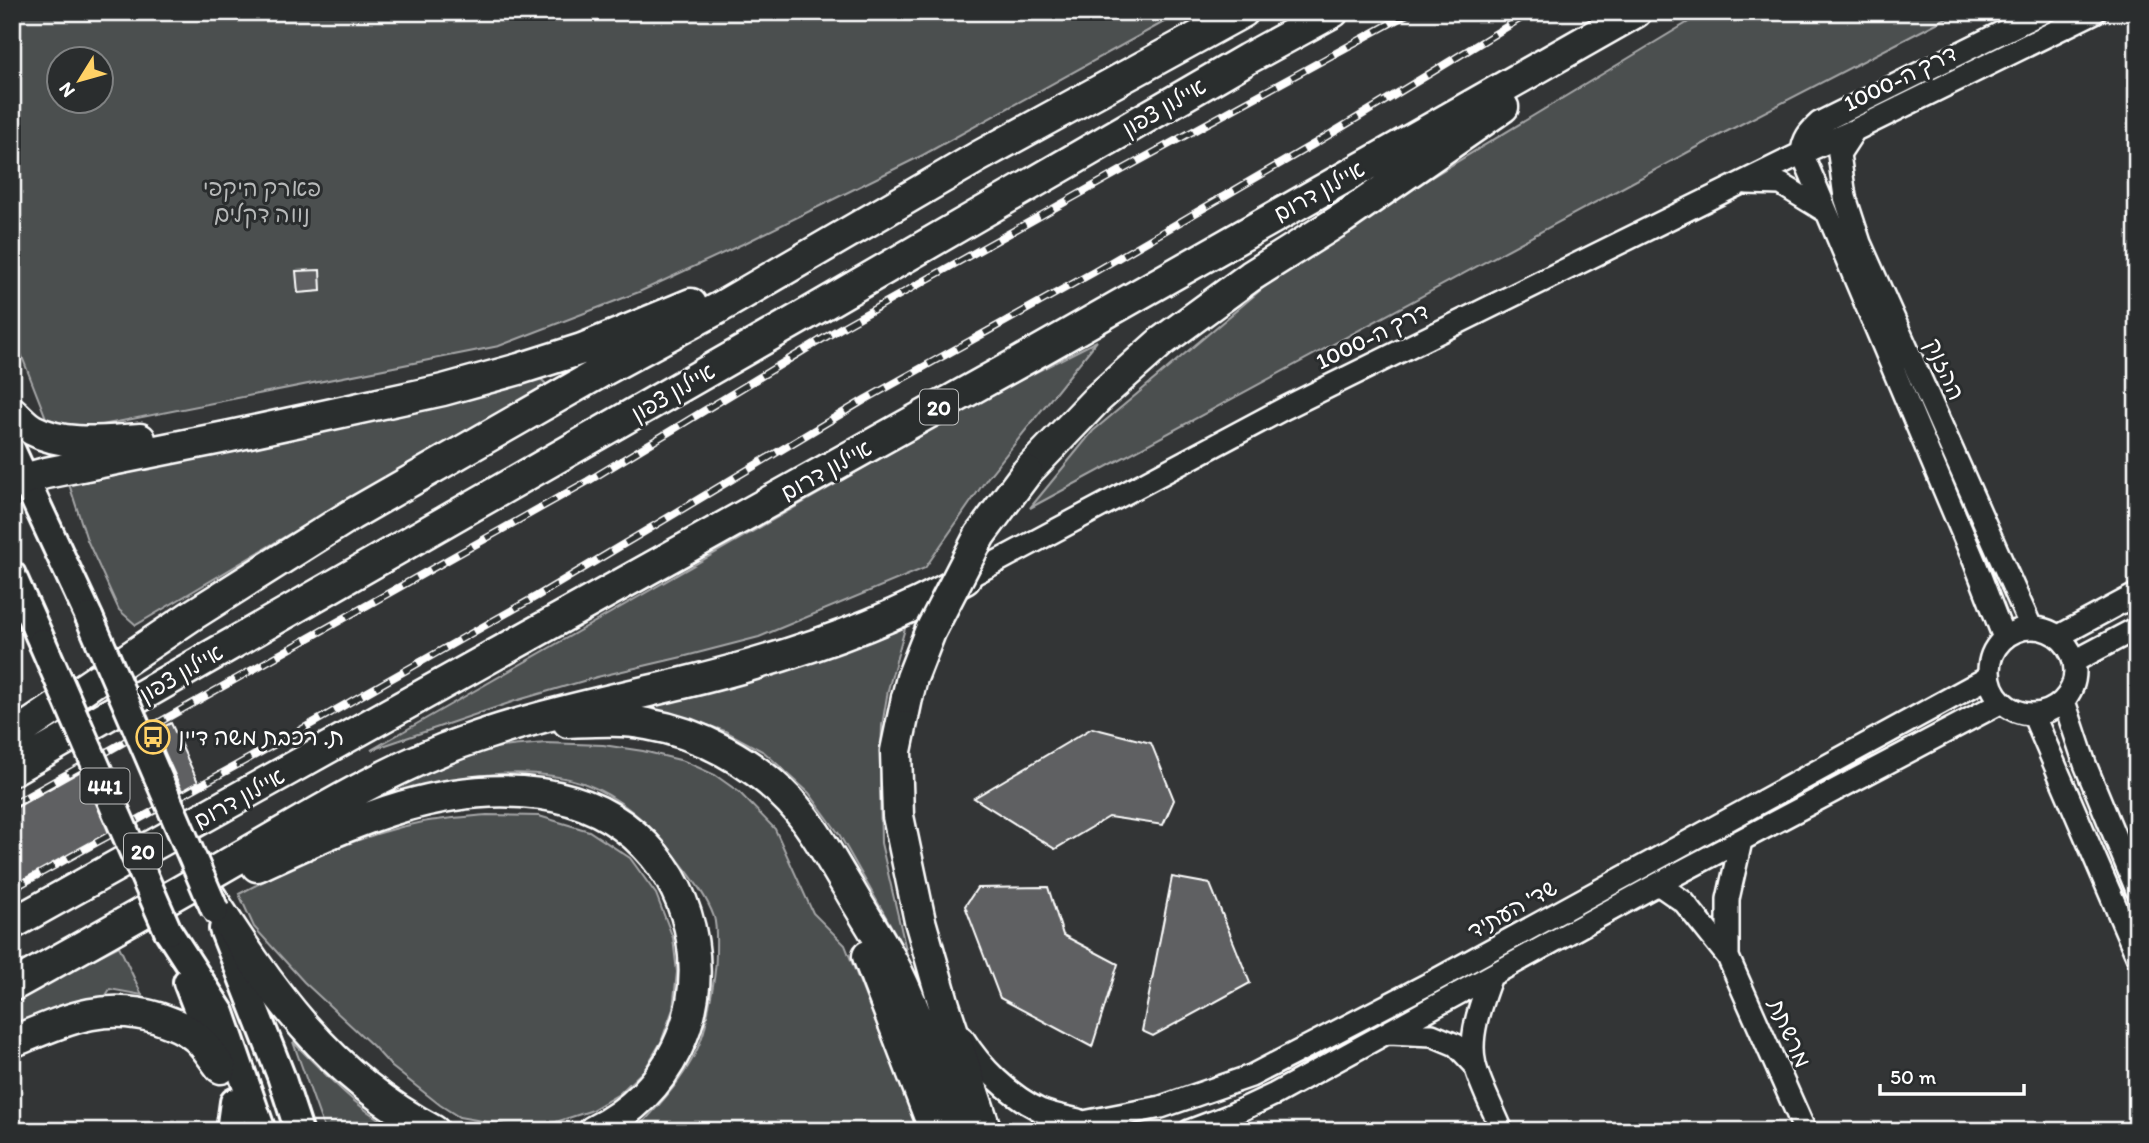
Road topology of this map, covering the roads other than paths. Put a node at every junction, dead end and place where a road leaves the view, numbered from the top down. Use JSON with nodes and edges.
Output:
{"nodes":[{"id":1,"x":1243,"y":12,"type":"edge"},
{"id":2,"x":1334,"y":12,"type":"edge"},
{"id":3,"x":1639,"y":12,"type":"edge"},
{"id":4,"x":2043,"y":12,"type":"edge"},
{"id":5,"x":2095,"y":12,"type":"edge"},
{"id":6,"x":1855,"y":130,"type":"junction"},
{"id":7,"x":1802,"y":153,"type":"junction"},
{"id":8,"x":978,"y":158,"type":"junction"},
{"id":9,"x":1741,"y":183,"type":"junction"},
{"id":10,"x":1825,"y":211,"type":"junction"},
{"id":11,"x":12,"y":412,"type":"edge"},
{"id":12,"x":232,"y":436,"type":"junction"},
{"id":13,"x":12,"y":451,"type":"edge"},
{"id":14,"x":18,"y":482,"type":"edge"},
{"id":15,"x":12,"y":575,"type":"edge"},
{"id":16,"x":970,"y":576,"type":"joint"},
{"id":17,"x":2137,"y":594,"type":"edge"},
{"id":18,"x":2031,"y":627,"type":"junction"},
{"id":19,"x":2137,"y":628,"type":"edge"},
{"id":20,"x":2059,"y":636,"type":"junction"},
{"id":21,"x":2004,"y":638,"type":"junction"},
{"id":22,"x":2075,"y":661,"type":"junction"},
{"id":23,"x":1989,"y":677,"type":"junction"},
{"id":24,"x":2064,"y":701,"type":"junction"},
{"id":25,"x":2002,"y":702,"type":"junction"},
{"id":26,"x":2033,"y":714,"type":"junction"},
{"id":27,"x":522,"y":724,"type":"junction"},
{"id":28,"x":12,"y":737,"type":"edge"},
{"id":29,"x":12,"y":770,"type":"edge"},
{"id":30,"x":1741,"y":841,"type":"junction"},
{"id":31,"x":828,"y":855,"type":"junction"},
{"id":32,"x":1658,"y":884,"type":"junction"},
{"id":33,"x":2137,"y":890,"type":"edge"},
{"id":34,"x":213,"y":904,"type":"junction"},
{"id":35,"x":12,"y":924,"type":"edge"},
{"id":36,"x":167,"y":931,"type":"junction"},
{"id":37,"x":94,"y":941,"type":"junction"},
{"id":38,"x":2137,"y":956,"type":"edge"},
{"id":39,"x":1728,"y":957,"type":"junction"},
{"id":40,"x":1491,"y":976,"type":"junction"},
{"id":41,"x":12,"y":986,"type":"edge"},
{"id":42,"x":944,"y":1005,"type":"junction"},
{"id":43,"x":1387,"y":1033,"type":"junction"},
{"id":44,"x":12,"y":1042,"type":"edge"},
{"id":45,"x":1475,"y":1065,"type":"junction"},
{"id":46,"x":220,"y":1068,"type":"junction"},
{"id":47,"x":233,"y":1102,"type":"junction"},
{"id":48,"x":1087,"y":1122,"type":"junction"},
{"id":49,"x":978,"y":1130,"type":"edge"},
{"id":50,"x":230,"y":1131,"type":"edge"},
{"id":51,"x":243,"y":1131,"type":"edge"},
{"id":52,"x":262,"y":1131,"type":"edge"},
{"id":53,"x":299,"y":1131,"type":"edge"},
{"id":54,"x":434,"y":1131,"type":"edge"},
{"id":55,"x":594,"y":1131,"type":"edge"},
{"id":56,"x":935,"y":1131,"type":"edge"},
{"id":57,"x":1037,"y":1131,"type":"edge"},
{"id":58,"x":1189,"y":1131,"type":"edge"},
{"id":59,"x":1502,"y":1131,"type":"edge"},
{"id":60,"x":1805,"y":1131,"type":"edge"}],
"edges":[{"from":1,"to":8,"type":"highway"},
{"from":2,"to":29,"type":"highway","name":"איילון צפון"},
{"from":3,"to":35,"type":"highway","name":"איילון דרום","number":"20"},
{"from":3,"to":42,"type":"highway","bridge":true},
{"from":4,"to":7,"type":"street","name":"דרך ה-1000"},
{"from":5,"to":6,"type":"street","name":"דרך ה-1000"},
{"from":6,"to":7,"type":"street","name":"דרך ה-1000"},
{"from":6,"to":18,"type":"street","name":"ההזנק"},
{"from":7,"to":9,"type":"street","name":"דרך ה-1000"},
{"from":7,"to":10,"type":"street"},
{"from":8,"to":12,"type":"highway"},
{"from":8,"to":28,"type":"highway"},
{"from":9,"to":10,"type":"street"},
{"from":9,"to":16,"type":"street","name":"דרך ה-1000"},
{"from":10,"to":21,"type":"street"},
{"from":11,"to":12,"type":"highway"},
{"from":12,"to":14,"type":"highway"},
{"from":13,"to":14,"type":"main road","number":"441"},
{"from":14,"to":34,"type":"main road","number":"441","bridge":true},
{"from":15,"to":36,"type":"main road","number":"441","bridge":true},
{"from":16,"to":27,"type":"highway"},
{"from":17,"to":20,"type":"street"},
{"from":18,"to":20,"type":"street"},
{"from":18,"to":21,"type":"street"},
{"from":19,"to":22,"type":"street"},
{"from":20,"to":22,"type":"street"},
{"from":21,"to":23,"type":"street"},
{"from":22,"to":24,"type":"street"},
{"from":23,"to":25,"type":"street"},
{"from":23,"to":48,"type":"street","name":"שד' העתיד"},
{"from":24,"to":26,"type":"street"},
{"from":24,"to":33,"type":"street"},
{"from":25,"to":26,"type":"street"},
{"from":25,"to":30,"type":"street"},
{"from":26,"to":38,"type":"street"},
{"from":27,"to":31,"type":"highway"},
{"from":27,"to":37,"type":"highway"},
{"from":30,"to":32,"type":"street"},
{"from":30,"to":39,"type":"street","name":"מרשתת"},
{"from":31,"to":49,"type":"highway"},
{"from":31,"to":56,"type":"highway"},
{"from":32,"to":39,"type":"street","name":"מרשתת"},
{"from":32,"to":40,"type":"street"},
{"from":34,"to":53,"type":"main road","number":"441"},
{"from":34,"to":54,"type":"highway"},
{"from":36,"to":46,"type":"main road","number":"441"},
{"from":36,"to":52,"type":"main road","number":"441"},
{"from":37,"to":41,"type":"highway"},
{"from":37,"to":55,"type":"highway"},
{"from":39,"to":60,"type":"street","name":"מרשתת"},
{"from":40,"to":43,"type":"street"},
{"from":40,"to":45,"type":"street"},
{"from":42,"to":48,"type":"street"},
{"from":42,"to":49,"type":"highway"},
{"from":43,"to":45,"type":"street"},
{"from":43,"to":58,"type":"street"},
{"from":44,"to":46,"type":"highway"},
{"from":45,"to":59,"type":"street"},
{"from":46,"to":47,"type":"main road","number":"441"},
{"from":47,"to":50,"type":"main road"},
{"from":47,"to":51,"type":"main road","number":"441"},
{"from":48,"to":57,"type":"street","name":"שד' העתיד"}]}
